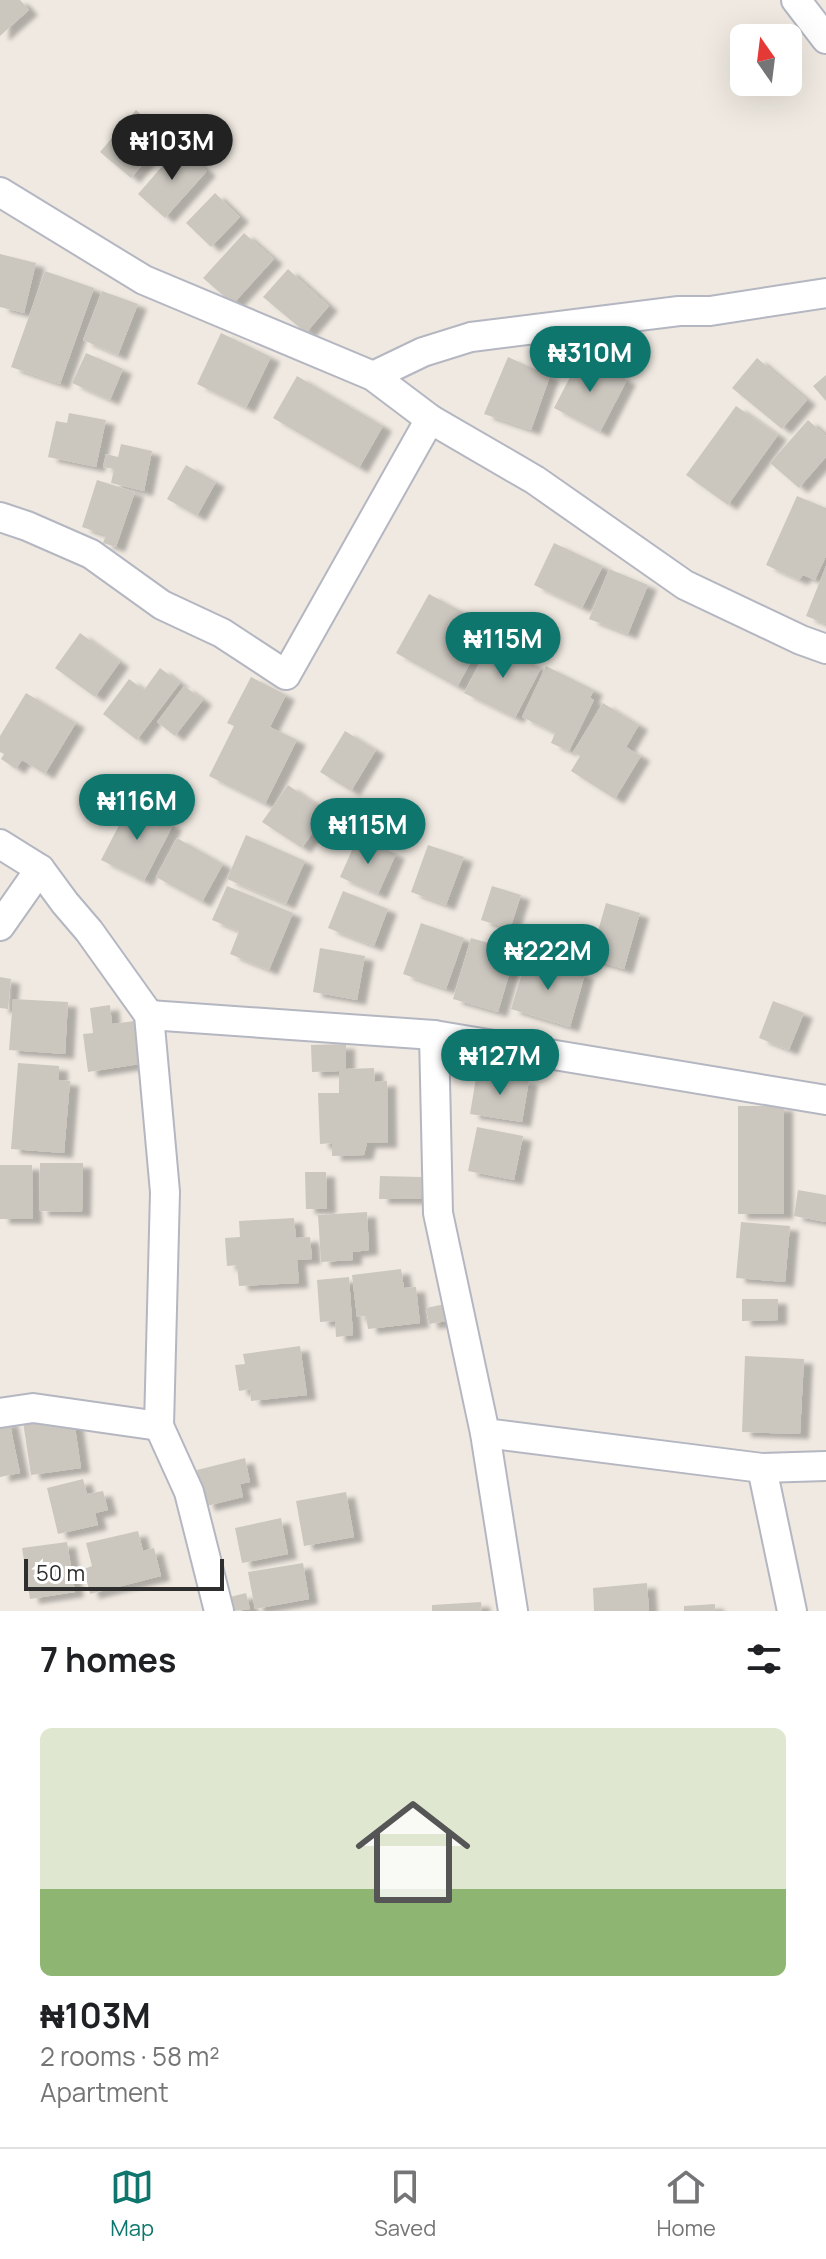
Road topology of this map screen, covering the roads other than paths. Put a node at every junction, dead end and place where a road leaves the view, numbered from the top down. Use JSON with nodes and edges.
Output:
{"nodes":[{"id":1,"x":796,"y":0,"type":"edge"},
{"id":2,"x":826,"y":39,"type":"edge"},
{"id":3,"x":0,"y":192,"type":"edge"},
{"id":4,"x":826,"y":293,"type":"edge"},
{"id":5,"x":373,"y":376,"type":"junction"},
{"id":6,"x":430,"y":419,"type":"junction"},
{"id":7,"x":0,"y":517,"type":"edge"},
{"id":8,"x":826,"y":649,"type":"edge"},
{"id":9,"x":0,"y":844,"type":"edge"},
{"id":10,"x":40,"y":869,"type":"junction"},
{"id":11,"x":0,"y":926,"type":"edge"},
{"id":12,"x":149,"y":1015,"type":"junction"},
{"id":13,"x":434,"y":1035,"type":"junction"},
{"id":14,"x":826,"y":1100,"type":"edge"},
{"id":15,"x":0,"y":1413,"type":"edge"},
{"id":16,"x":159,"y":1426,"type":"junction"},
{"id":17,"x":485,"y":1433,"type":"junction"},
{"id":18,"x":826,"y":1466,"type":"edge"},
{"id":19,"x":762,"y":1468,"type":"junction"},
{"id":20,"x":219,"y":1611,"type":"edge"},
{"id":21,"x":513,"y":1611,"type":"edge"},
{"id":22,"x":792,"y":1611,"type":"edge"}],
"edges":[{"from":1,"to":2,"type":"street"},
{"from":3,"to":5,"type":"street"},
{"from":4,"to":5,"type":"street"},
{"from":5,"to":6,"type":"street"},
{"from":6,"to":7,"type":"street"},
{"from":6,"to":8,"type":"street"},
{"from":9,"to":10,"type":"street"},
{"from":10,"to":11,"type":"street"},
{"from":10,"to":12,"type":"street"},
{"from":12,"to":13,"type":"street"},
{"from":12,"to":16,"type":"street"},
{"from":13,"to":14,"type":"street"},
{"from":13,"to":17,"type":"street"},
{"from":15,"to":16,"type":"street"},
{"from":16,"to":20,"type":"street"},
{"from":17,"to":19,"type":"street"},
{"from":17,"to":21,"type":"street"},
{"from":18,"to":19,"type":"street"},
{"from":19,"to":22,"type":"street"}]}
